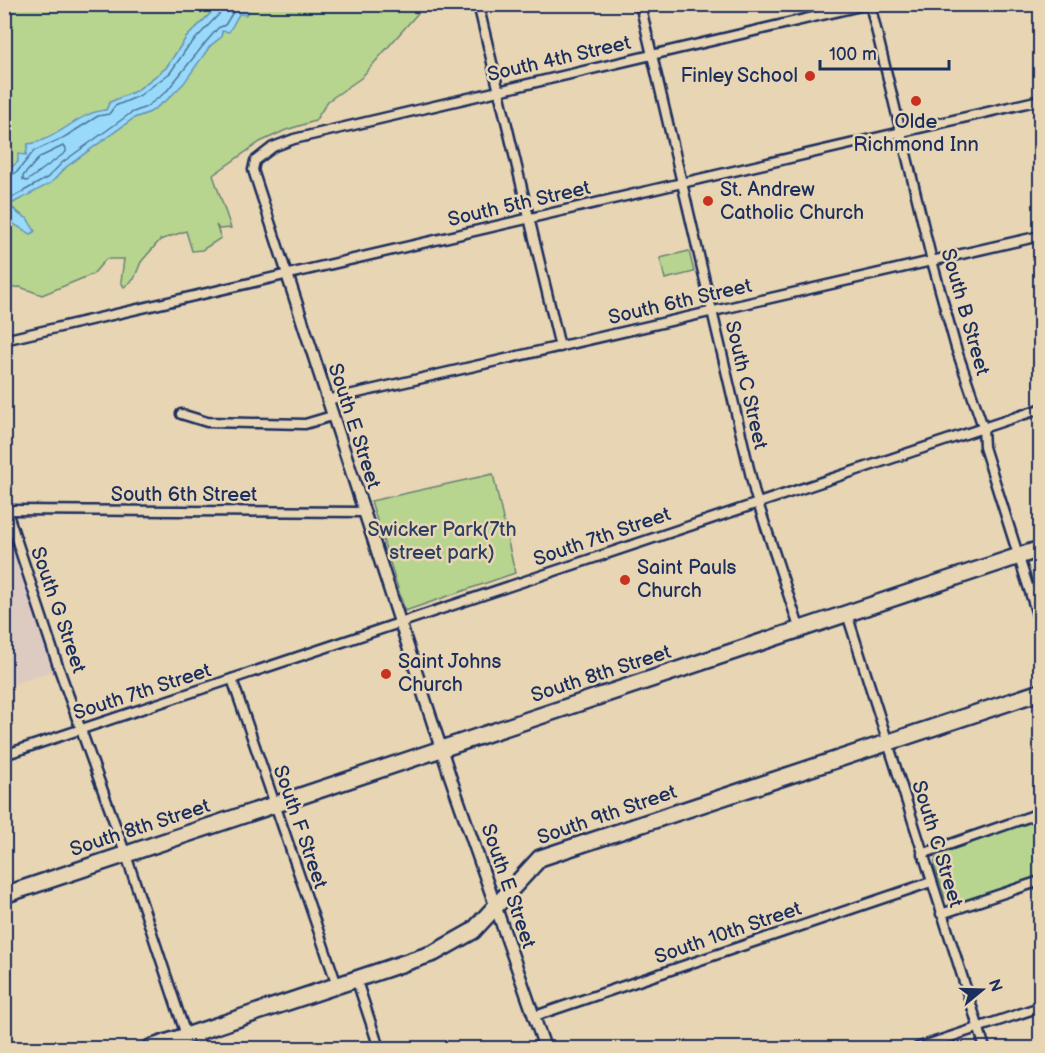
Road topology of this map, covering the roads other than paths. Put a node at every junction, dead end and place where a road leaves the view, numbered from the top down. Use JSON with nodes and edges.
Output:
{"nodes":[{"id":1,"x":478,"y":4,"type":"edge"},
{"id":2,"x":640,"y":4,"type":"edge"},
{"id":3,"x":870,"y":4,"type":"edge"},
{"id":4,"x":651,"y":54,"type":"junction"},
{"id":5,"x":499,"y":91,"type":"junction"},
{"id":6,"x":1041,"y":100,"type":"edge"},
{"id":7,"x":902,"y":132,"type":"junction"},
{"id":8,"x":260,"y":156,"type":"joint"},
{"id":9,"x":682,"y":184,"type":"junction"},
{"id":10,"x":530,"y":219,"type":"junction"},
{"id":11,"x":1041,"y":236,"type":"edge"},
{"id":12,"x":932,"y":261,"type":"junction"},
{"id":13,"x":287,"y":274,"type":"junction"},
{"id":14,"x":711,"y":312,"type":"junction"},
{"id":15,"x":4,"y":340,"type":"edge"},
{"id":16,"x":560,"y":347,"type":"junction"},
{"id":17,"x":327,"y":400,"type":"junction"},
{"id":18,"x":1041,"y":410,"type":"edge"},
{"id":19,"x":181,"y":414,"type":"dead end"},
{"id":20,"x":332,"y":416,"type":"junction"},
{"id":21,"x":983,"y":427,"type":"junction"},
{"id":22,"x":757,"y":502,"type":"junction"},
{"id":23,"x":5,"y":507,"type":"edge"},
{"id":24,"x":363,"y":512,"type":"junction"},
{"id":25,"x":1041,"y":549,"type":"edge"},
{"id":26,"x":1020,"y":556,"type":"junction"},
{"id":27,"x":847,"y":615,"type":"junction"},
{"id":28,"x":401,"y":622,"type":"junction"},
{"id":29,"x":1041,"y":624,"type":"edge"},
{"id":30,"x":800,"y":630,"type":"junction"},
{"id":31,"x":232,"y":679,"type":"junction"},
{"id":32,"x":1041,"y":692,"type":"edge"},
{"id":33,"x":81,"y":729,"type":"junction"},
{"id":34,"x":888,"y":743,"type":"junction"},
{"id":35,"x":443,"y":749,"type":"junction"},
{"id":36,"x":4,"y":755,"type":"edge"},
{"id":37,"x":276,"y":805,"type":"junction"},
{"id":38,"x":1041,"y":813,"type":"edge"},
{"id":39,"x":922,"y":854,"type":"junction"},
{"id":40,"x":126,"y":855,"type":"junction"},
{"id":41,"x":1041,"y":881,"type":"edge"},
{"id":42,"x":931,"y":882,"type":"junction"},
{"id":43,"x":4,"y":895,"type":"edge"},
{"id":44,"x":496,"y":904,"type":"junction"},
{"id":45,"x":941,"y":914,"type":"junction"},
{"id":46,"x":356,"y":978,"type":"junction"},
{"id":47,"x":337,"y":985,"type":"junction"},
{"id":48,"x":1041,"y":1007,"type":"edge"},
{"id":49,"x":535,"y":1016,"type":"junction"},
{"id":50,"x":978,"y":1028,"type":"junction"},
{"id":51,"x":191,"y":1034,"type":"junction"},
{"id":52,"x":544,"y":1047,"type":"edge"},
{"id":53,"x":150,"y":1048,"type":"edge"},
{"id":54,"x":201,"y":1048,"type":"edge"},
{"id":55,"x":379,"y":1048,"type":"edge"},
{"id":56,"x":532,"y":1048,"type":"edge"},
{"id":57,"x":917,"y":1048,"type":"edge"},
{"id":58,"x":984,"y":1048,"type":"edge"}],
"edges":[{"from":1,"to":5,"type":"street"},
{"from":2,"to":4,"type":"street","name":"South C Street"},
{"from":3,"to":4,"type":"street","name":"South 4th Street"},
{"from":3,"to":7,"type":"street","name":"South B Street"},
{"from":4,"to":5,"type":"street","name":"South 4th Street"},
{"from":4,"to":9,"type":"street","name":"South C Street"},
{"from":5,"to":8,"type":"street","name":"South 4th Street"},
{"from":5,"to":10,"type":"street"},
{"from":6,"to":7,"type":"street","name":"South 5th Street"},
{"from":7,"to":9,"type":"street","name":"South 5th Street"},
{"from":7,"to":12,"type":"street","name":"South B Street"},
{"from":8,"to":13,"type":"street","name":"South E Street"},
{"from":9,"to":10,"type":"street","name":"South 5th Street"},
{"from":9,"to":14,"type":"street","name":"South C Street"},
{"from":10,"to":13,"type":"street","name":"South 5th Street"},
{"from":10,"to":16,"type":"street"},
{"from":11,"to":12,"type":"street","name":"South 6th Street"},
{"from":12,"to":14,"type":"street","name":"South 6th Street"},
{"from":12,"to":21,"type":"street","name":"South B Street"},
{"from":13,"to":15,"type":"street","name":"South 5th Street"},
{"from":13,"to":17,"type":"street","name":"South E Street"},
{"from":14,"to":16,"type":"street","name":"South 6th Street"},
{"from":14,"to":22,"type":"street","name":"South C Street"},
{"from":16,"to":17,"type":"street","name":"South 6th Street"},
{"from":17,"to":20,"type":"street","name":"South E Street"},
{"from":18,"to":21,"type":"street","name":"South 7th Street"},
{"from":19,"to":20,"type":"street"},
{"from":20,"to":24,"type":"street","name":"South E Street"},
{"from":21,"to":22,"type":"street","name":"South 7th Street"},
{"from":21,"to":26,"type":"street","name":"South B Street"},
{"from":22,"to":28,"type":"street","name":"South 7th Street"},
{"from":22,"to":30,"type":"street","name":"South C Street"},
{"from":23,"to":24,"type":"street","name":"South 6th Street"},
{"from":23,"to":33,"type":"street","name":"South G Street"},
{"from":24,"to":28,"type":"street","name":"South E Street"},
{"from":25,"to":26,"type":"highway","name":"South 8th Street"},
{"from":26,"to":27,"type":"highway","name":"South 8th Street"},
{"from":26,"to":29,"type":"street","name":"South B Street"},
{"from":27,"to":30,"type":"highway","name":"South 8th Street"},
{"from":27,"to":34,"type":"street","name":"South C Street"},
{"from":28,"to":31,"type":"street","name":"South 7th Street"},
{"from":28,"to":35,"type":"street","name":"South E Street"},
{"from":30,"to":35,"type":"highway","name":"South 8th Street"},
{"from":31,"to":33,"type":"street","name":"South 7th Street"},
{"from":31,"to":37,"type":"street","name":"South F Street"},
{"from":32,"to":34,"type":"highway","name":"South 9th Street"},
{"from":33,"to":36,"type":"street","name":"South 7th Street"},
{"from":33,"to":40,"type":"street","name":"South G Street"},
{"from":34,"to":39,"type":"street","name":"South C Street"},
{"from":34,"to":44,"type":"highway","name":"South 9th Street"},
{"from":35,"to":37,"type":"highway","name":"South 8th Street"},
{"from":35,"to":44,"type":"street","name":"South E Street"},
{"from":37,"to":40,"type":"highway","name":"South 8th Street"},
{"from":37,"to":47,"type":"street","name":"South F Street"},
{"from":38,"to":39,"type":"street"},
{"from":39,"to":42,"type":"street","name":"South C Street"},
{"from":40,"to":43,"type":"highway","name":"South 8th Street"},
{"from":40,"to":51,"type":"street","name":"South G Street"},
{"from":41,"to":45,"type":"street"},
{"from":42,"to":45,"type":"street","name":"South C Street"},
{"from":42,"to":49,"type":"street","name":"South 10th Street"},
{"from":44,"to":46,"type":"highway","name":"South 9th Street"},
{"from":44,"to":49,"type":"street","name":"South E Street"},
{"from":45,"to":50,"type":"street","name":"South C Street"},
{"from":46,"to":47,"type":"highway","name":"South 9th Street"},
{"from":46,"to":55,"type":"street"},
{"from":47,"to":51,"type":"highway","name":"South 9th Street"},
{"from":48,"to":50,"type":"street"},
{"from":49,"to":52,"type":"street","name":"South E Street"},
{"from":50,"to":57,"type":"street"},
{"from":50,"to":58,"type":"street","name":"South C Street"},
{"from":51,"to":53,"type":"highway","name":"South 9th Street"},
{"from":51,"to":54,"type":"street","name":"South G Street"},
{"from":52,"to":56,"type":"street"}]}
